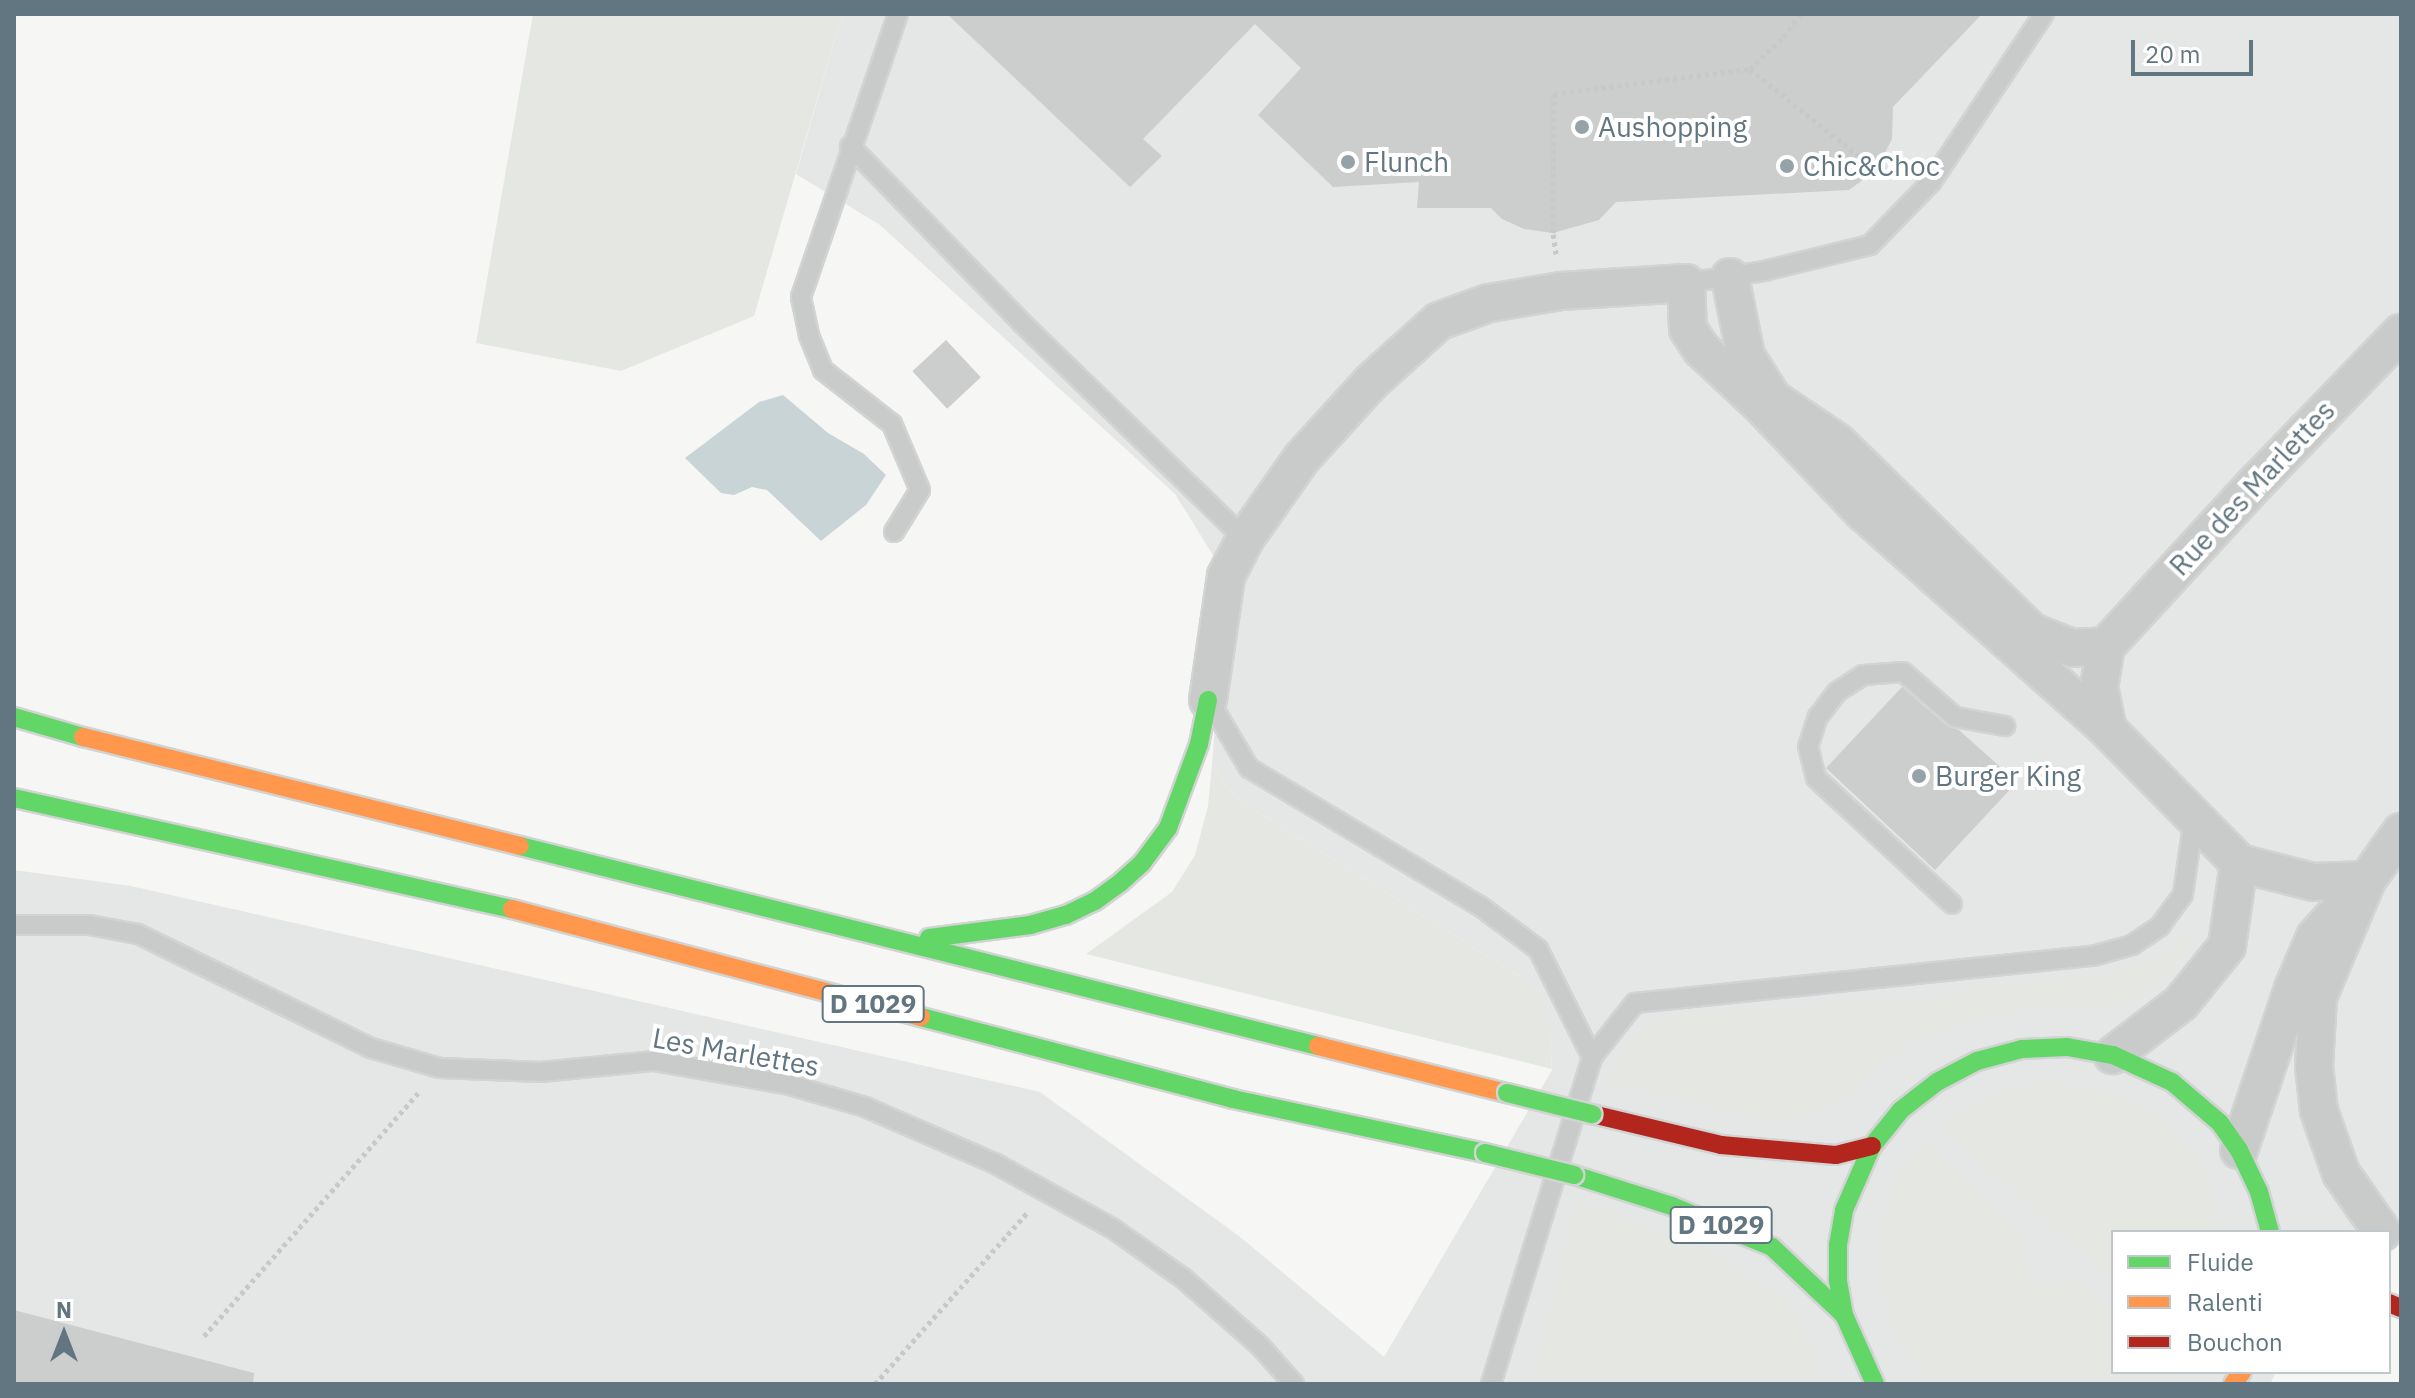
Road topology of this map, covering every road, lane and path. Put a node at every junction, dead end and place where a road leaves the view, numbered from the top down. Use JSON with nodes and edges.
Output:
{"nodes":[{"id":1,"x":898,"y":14,"type":"edge"},
{"id":2,"x":1800,"y":14,"type":"edge"},
{"id":3,"x":2044,"y":14,"type":"edge"},
{"id":4,"x":1750,"y":69,"type":"junction"},
{"id":5,"x":850,"y":146,"type":"junction"},
{"id":6,"x":1876,"y":170,"type":"dead end"},
{"id":7,"x":1553,"y":233,"type":"dead end"},
{"id":8,"x":1730,"y":277,"type":"junction"},
{"id":9,"x":1686,"y":283,"type":"junction"},
{"id":10,"x":2401,"y":333,"type":"edge"},
{"id":11,"x":894,"y":532,"type":"dead end"},
{"id":12,"x":1245,"y":539,"type":"junction"},
{"id":13,"x":2106,"y":646,"type":"junction"},
{"id":14,"x":1208,"y":700,"type":"junction"},
{"id":15,"x":14,"y":717,"type":"edge"},
{"id":16,"x":14,"y":726,"type":"edge"},
{"id":17,"x":2005,"y":726,"type":"dead end"},
{"id":18,"x":2108,"y":730,"type":"junction"},
{"id":19,"x":83,"y":737,"type":"junction"},
{"id":20,"x":14,"y":798,"type":"edge"},
{"id":21,"x":2194,"y":818,"type":"junction"},
{"id":22,"x":2401,"y":832,"type":"edge"},
{"id":23,"x":2239,"y":863,"type":"junction"},
{"id":24,"x":2367,"y":880,"type":"junction"},
{"id":25,"x":1952,"y":904,"type":"dead end"},
{"id":26,"x":14,"y":925,"type":"edge"},
{"id":27,"x":901,"y":941,"type":"junction"},
{"id":28,"x":2113,"y":1055,"type":"junction"},
{"id":29,"x":1592,"y":1057,"type":"junction"},
{"id":30,"x":440,"y":1068,"type":"junction"},
{"id":31,"x":1872,"y":1146,"type":"junction"},
{"id":32,"x":2239,"y":1150,"type":"junction"},
{"id":33,"x":1046,"y":1192,"type":"junction"},
{"id":34,"x":2272,"y":1230,"type":"edge"},
{"id":35,"x":2381,"y":1230,"type":"edge"},
{"id":36,"x":1844,"y":1315,"type":"junction"},
{"id":37,"x":204,"y":1336,"type":"dead end"},
{"id":38,"x":1864,"y":1378,"type":"edge"},
{"id":39,"x":875,"y":1384,"type":"edge"},
{"id":40,"x":1294,"y":1384,"type":"edge"},
{"id":41,"x":1491,"y":1384,"type":"edge"}],
"edges":[{"from":1,"to":5,"type":"lane"},
{"from":2,"to":4,"type":"path"},
{"from":3,"to":8,"type":"lane"},
{"from":4,"to":6,"type":"path"},
{"from":4,"to":7,"type":"path"},
{"from":5,"to":11,"type":"lane"},
{"from":5,"to":12,"type":"lane"},
{"from":8,"to":9,"type":"lane"},
{"from":8,"to":13,"type":"street"},
{"from":9,"to":12,"type":"street"},
{"from":9,"to":18,"type":"street"},
{"from":10,"to":13,"type":"street","name":"Rue des Marlettes"},
{"from":12,"to":14,"type":"street"},
{"from":13,"to":18,"type":"street"},
{"from":14,"to":27,"type":"main road"},
{"from":14,"to":29,"type":"lane"},
{"from":15,"to":19,"type":"main road"},
{"from":16,"to":19,"type":"main road"},
{"from":17,"to":25,"type":"lane"},
{"from":18,"to":21,"type":"street"},
{"from":19,"to":27,"type":"main road"},
{"from":20,"to":36,"type":"main road","number":"D 1029","bridge":true},
{"from":21,"to":23,"type":"street"},
{"from":21,"to":29,"type":"lane"},
{"from":22,"to":24,"type":"street"},
{"from":23,"to":24,"type":"street"},
{"from":23,"to":28,"type":"street"},
{"from":24,"to":32,"type":"street"},
{"from":24,"to":35,"type":"street"},
{"from":26,"to":30,"type":"lane","name":"Les Marlettes"},
{"from":27,"to":31,"type":"main road","number":"D 1029","bridge":true},
{"from":28,"to":31,"type":"main road"},
{"from":28,"to":32,"type":"main road"},
{"from":29,"to":41,"type":"lane"},
{"from":30,"to":33,"type":"lane","name":"Les Marlettes"},
{"from":30,"to":37,"type":"path"},
{"from":31,"to":36,"type":"main road"},
{"from":32,"to":34,"type":"main road"},
{"from":33,"to":39,"type":"path"},
{"from":33,"to":40,"type":"lane","name":"Les Marlettes"},
{"from":36,"to":38,"type":"main road"}]}
